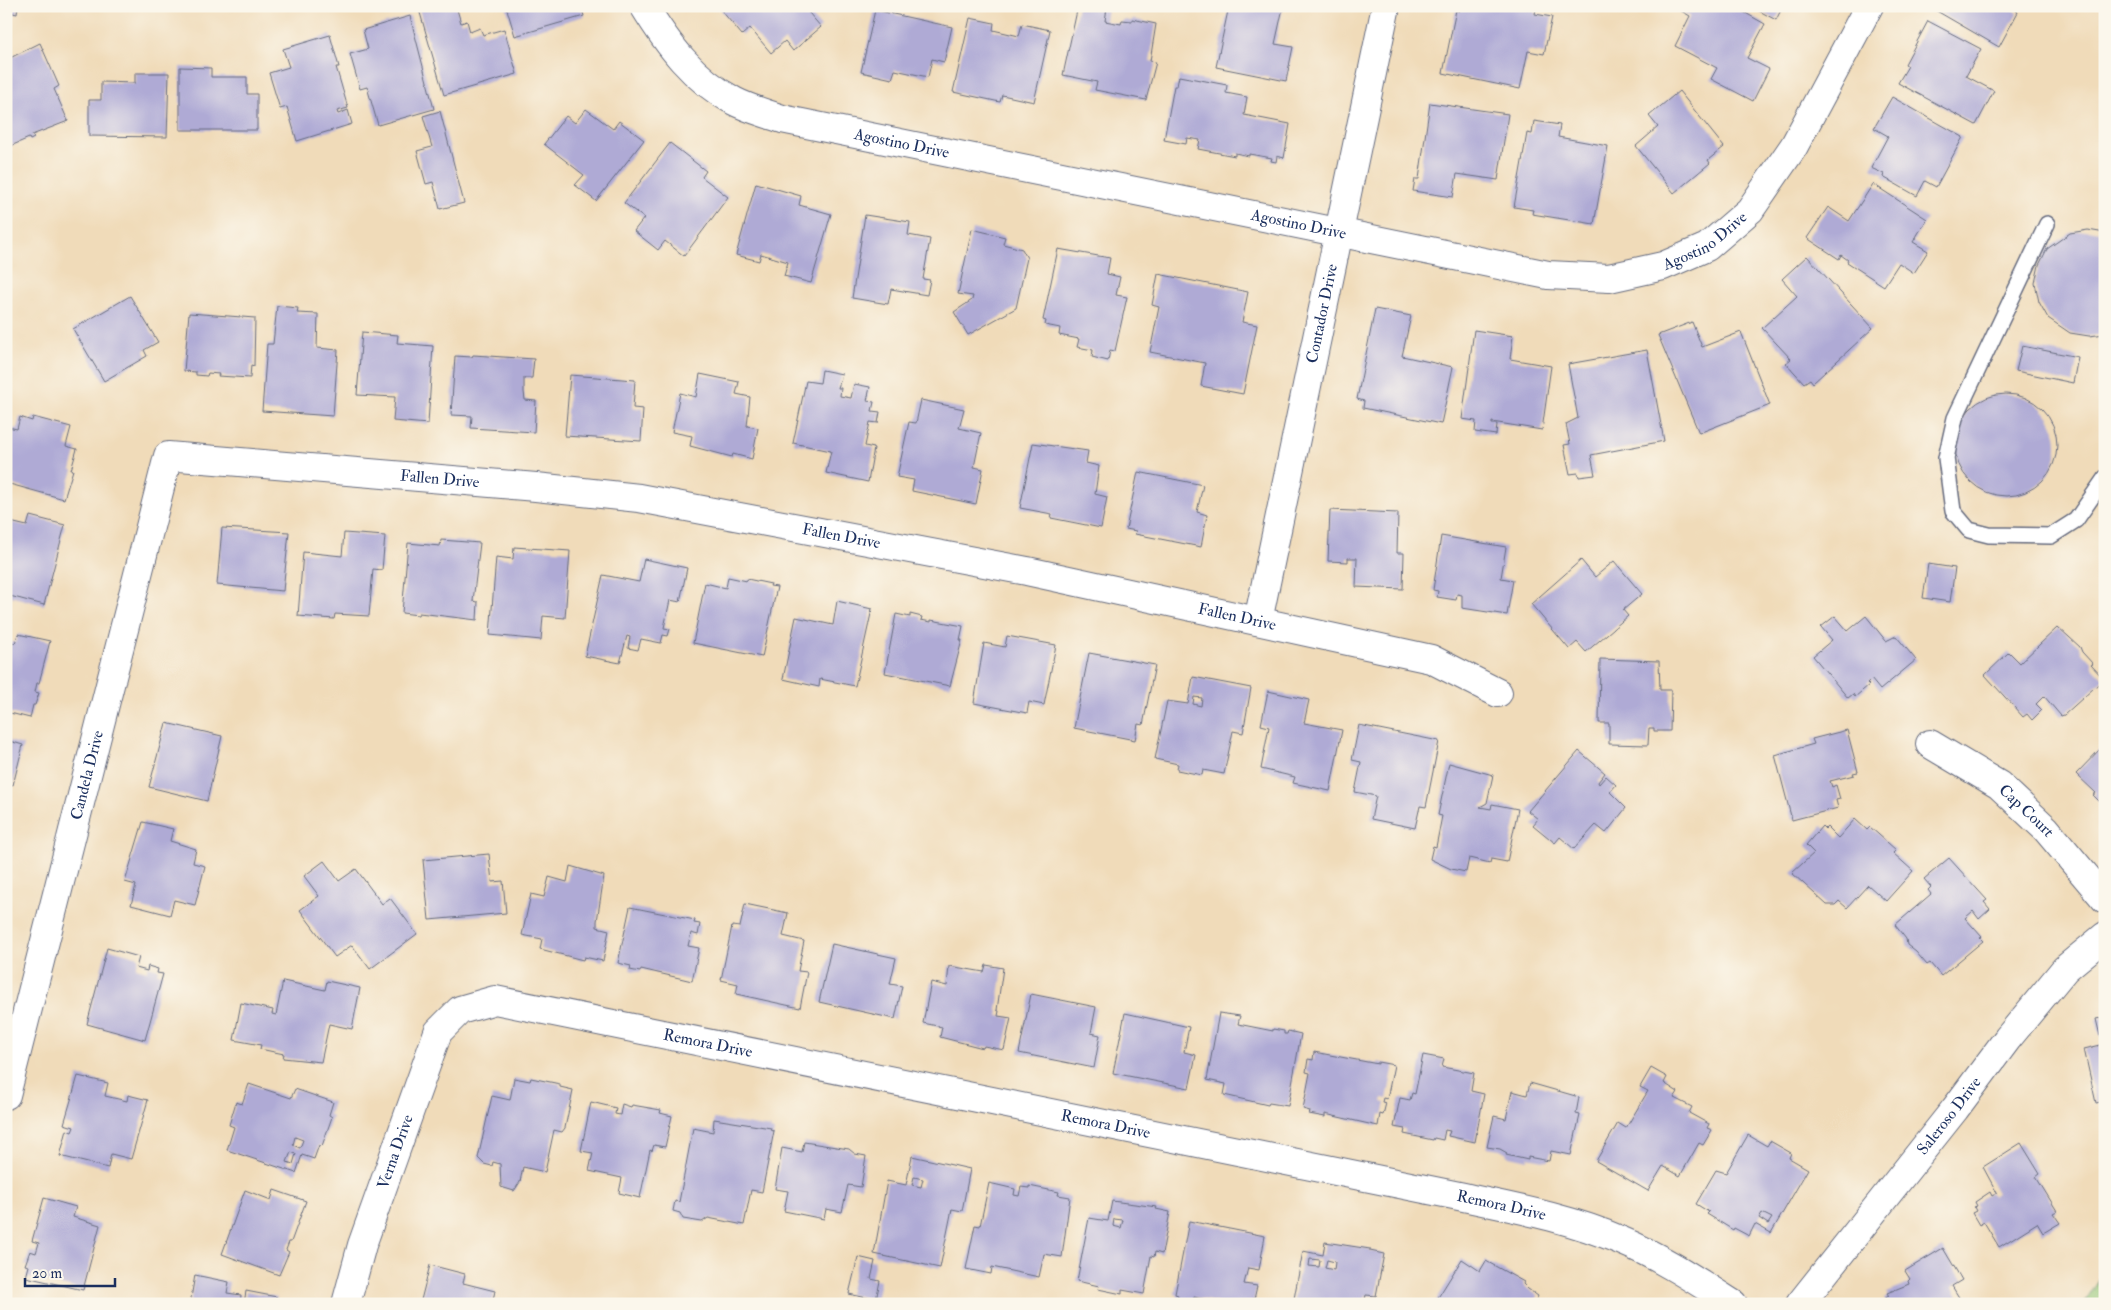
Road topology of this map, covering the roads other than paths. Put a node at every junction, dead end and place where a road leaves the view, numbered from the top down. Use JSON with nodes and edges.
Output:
{"nodes":[{"id":1,"x":644,"y":6,"type":"edge"},
{"id":2,"x":1386,"y":6,"type":"edge"},
{"id":3,"x":1869,"y":6,"type":"edge"},
{"id":4,"x":2047,"y":224,"type":"dead end"},
{"id":5,"x":1340,"y":232,"type":"junction"},
{"id":6,"x":168,"y":456,"type":"joint"},
{"id":7,"x":2105,"y":478,"type":"edge"},
{"id":8,"x":1258,"y":621,"type":"junction"},
{"id":9,"x":1498,"y":693,"type":"dead end"},
{"id":10,"x":1930,"y":744,"type":"dead end"},
{"id":11,"x":2105,"y":899,"type":"edge"},
{"id":12,"x":2105,"y":936,"type":"edge"},
{"id":13,"x":460,"y":1010,"type":"joint"},
{"id":14,"x":6,"y":1095,"type":"edge"},
{"id":15,"x":346,"y":1304,"type":"edge"},
{"id":16,"x":1733,"y":1304,"type":"edge"},
{"id":17,"x":1800,"y":1304,"type":"edge"}],
"edges":[{"from":1,"to":5,"type":"street","name":"Agostino Drive"},
{"from":2,"to":5,"type":"street","name":"Contador Drive"},
{"from":3,"to":5,"type":"street","name":"Agostino Drive"},
{"from":4,"to":7,"type":"lane"},
{"from":5,"to":8,"type":"street","name":"Contador Drive"},
{"from":6,"to":8,"type":"street","name":"Fallen Drive"},
{"from":6,"to":14,"type":"street","name":"Candela Drive"},
{"from":8,"to":9,"type":"street","name":"Fallen Drive"},
{"from":10,"to":11,"type":"street","name":"Cap Court"},
{"from":12,"to":17,"type":"street","name":"Saleroso Drive"},
{"from":13,"to":15,"type":"street","name":"Verna Drive"},
{"from":13,"to":16,"type":"street","name":"Remora Drive"}]}
